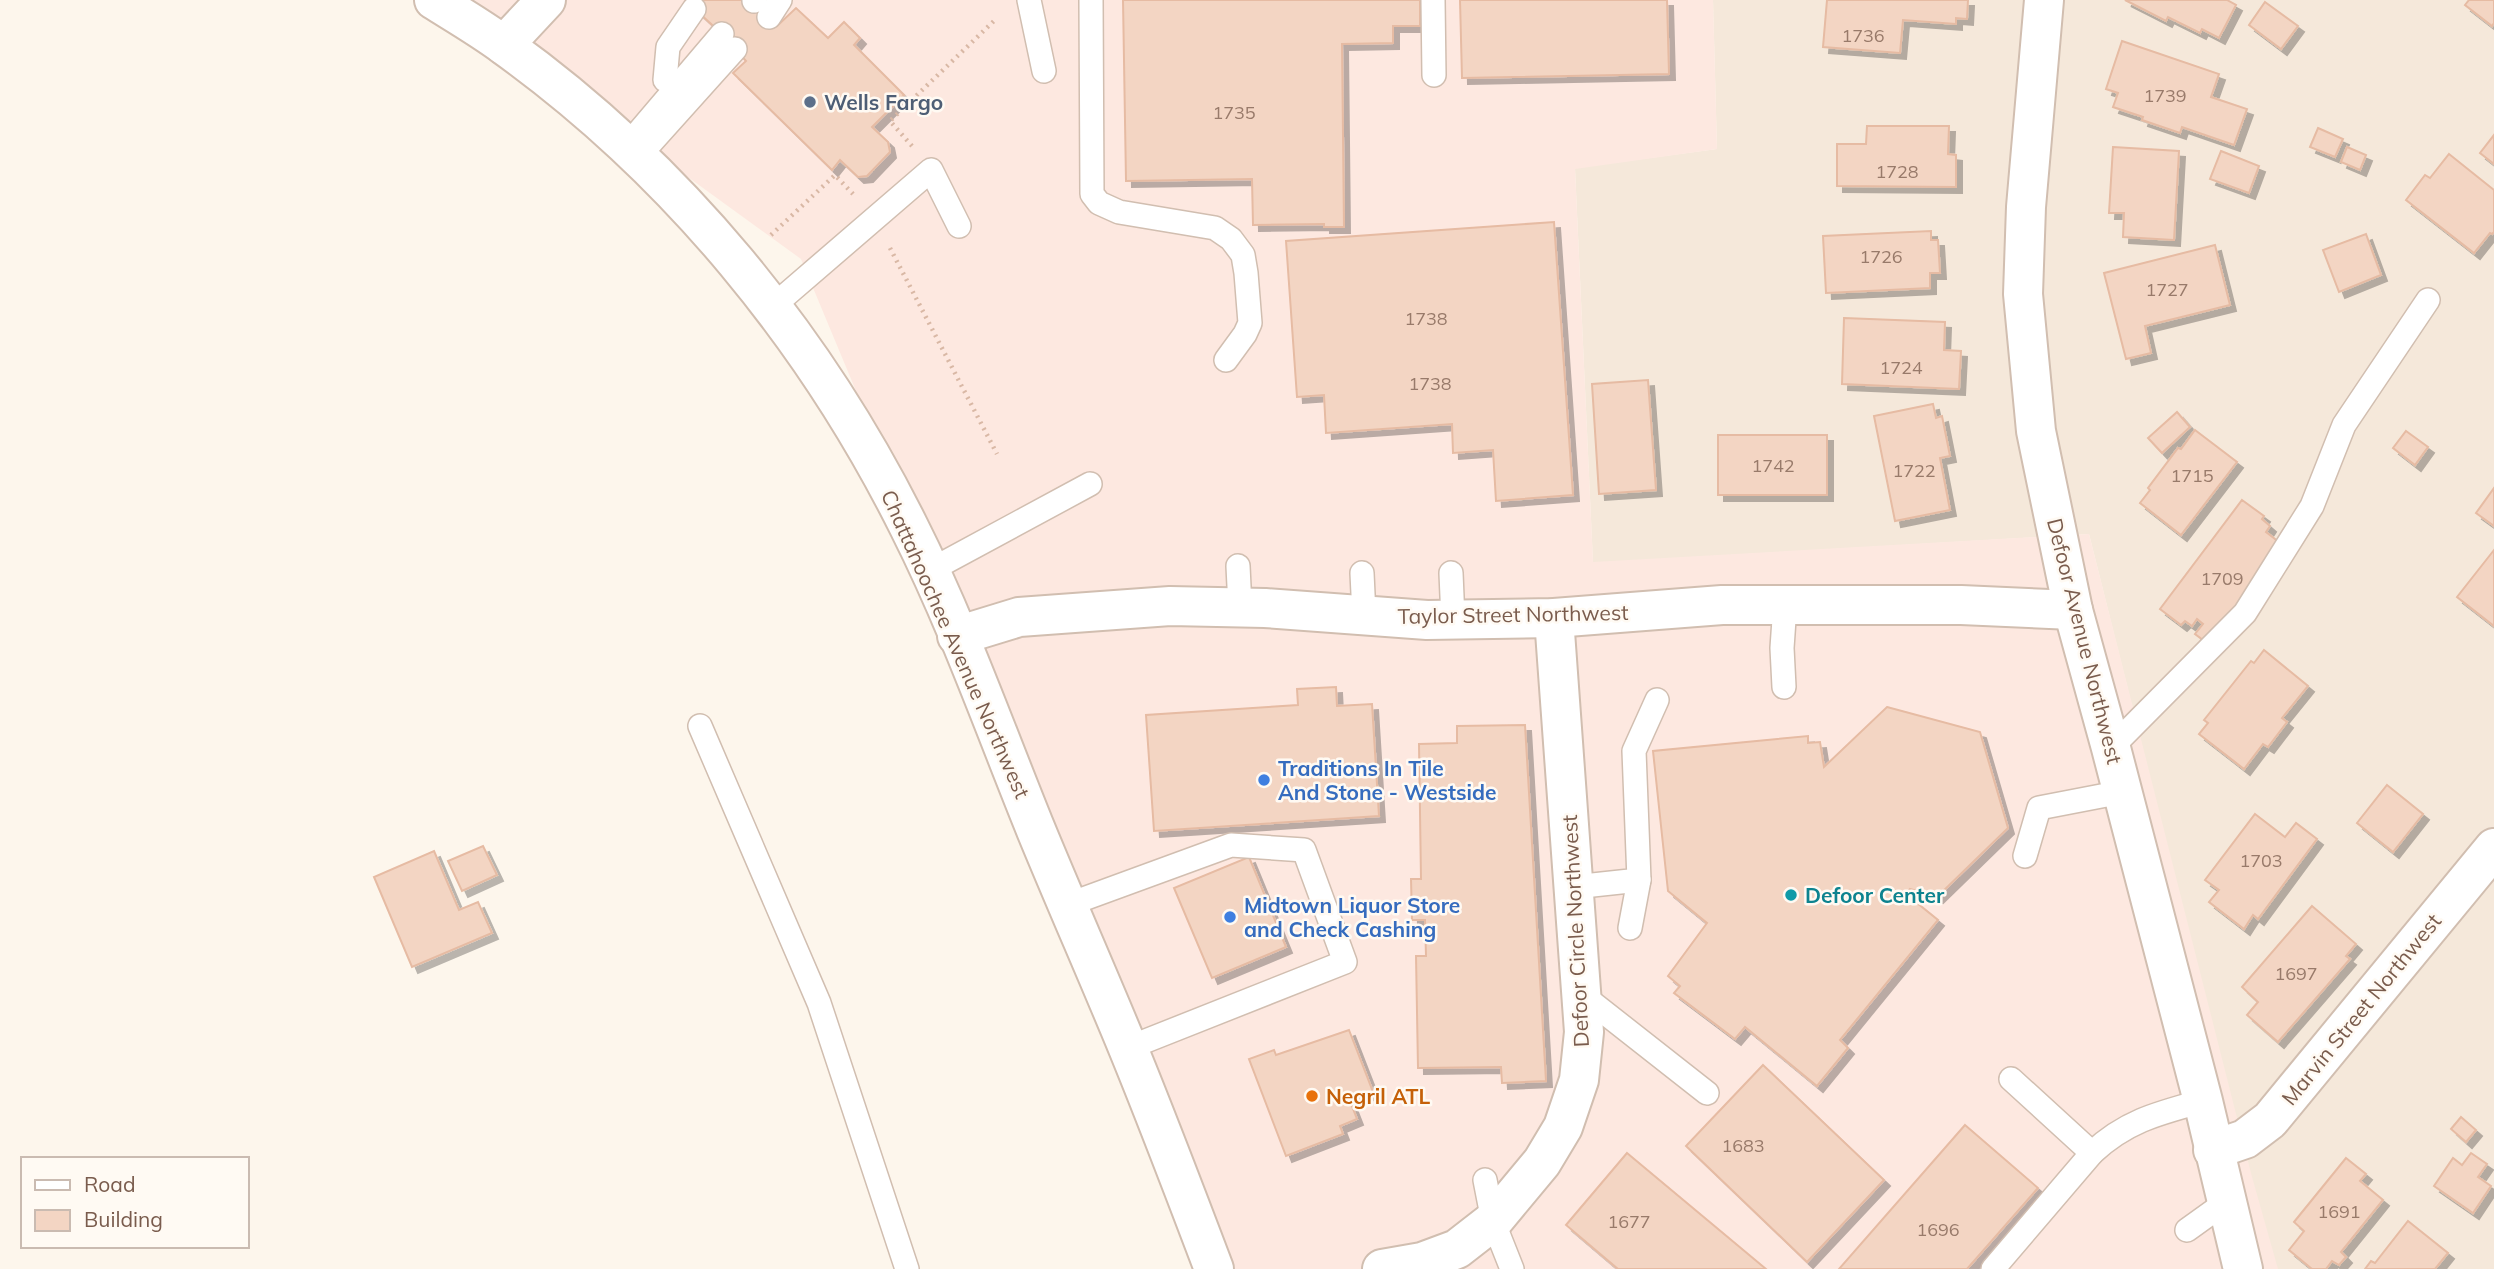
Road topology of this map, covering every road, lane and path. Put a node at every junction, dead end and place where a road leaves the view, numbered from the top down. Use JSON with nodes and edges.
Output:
{"nodes":[{"id":1,"x":434,"y":0,"type":"edge"},
{"id":2,"x":545,"y":0,"type":"edge"},
{"id":3,"x":1029,"y":0,"type":"edge"},
{"id":4,"x":1091,"y":0,"type":"edge"},
{"id":5,"x":1433,"y":0,"type":"edge"},
{"id":6,"x":2044,"y":0,"type":"edge"},
{"id":7,"x":694,"y":9,"type":"dead end"},
{"id":8,"x":996,"y":19,"type":"dead end"},
{"id":9,"x":504,"y":45,"type":"junction"},
{"id":10,"x":1044,"y":71,"type":"dead end"},
{"id":11,"x":1434,"y":75,"type":"dead end"},
{"id":12,"x":664,"y":80,"type":"junction"},
{"id":13,"x":625,"y":146,"type":"junction"},
{"id":14,"x":925,"y":162,"type":"junction"},
{"id":15,"x":856,"y":198,"type":"dead end"},
{"id":16,"x":959,"y":226,"type":"dead end"},
{"id":17,"x":771,"y":235,"type":"dead end"},
{"id":18,"x":885,"y":237,"type":"dead end"},
{"id":19,"x":2428,"y":300,"type":"dead end"},
{"id":20,"x":772,"y":307,"type":"junction"},
{"id":21,"x":1226,"y":360,"type":"dead end"},
{"id":22,"x":997,"y":454,"type":"dead end"},
{"id":23,"x":1090,"y":484,"type":"dead end"},
{"id":24,"x":1238,"y":566,"type":"dead end"},
{"id":25,"x":929,"y":571,"type":"junction"},
{"id":26,"x":1362,"y":573,"type":"dead end"},
{"id":27,"x":1451,"y":573,"type":"dead end"},
{"id":28,"x":1785,"y":605,"type":"junction"},
{"id":29,"x":1240,"y":607,"type":"junction"},
{"id":30,"x":2073,"y":610,"type":"junction"},
{"id":31,"x":1364,"y":615,"type":"junction"},
{"id":32,"x":1554,"y":618,"type":"junction"},
{"id":33,"x":1453,"y":620,"type":"junction"},
{"id":34,"x":957,"y":636,"type":"junction"},
{"id":35,"x":1784,"y":687,"type":"dead end"},
{"id":36,"x":1657,"y":700,"type":"dead end"},
{"id":37,"x":699,"y":726,"type":"dead end"},
{"id":38,"x":2111,"y":748,"type":"junction"},
{"id":39,"x":2122,"y":792,"type":"junction"},
{"id":40,"x":2494,"y":848,"type":"edge"},
{"id":41,"x":2025,"y":856,"type":"dead end"},
{"id":42,"x":1639,"y":880,"type":"junction"},
{"id":43,"x":1574,"y":887,"type":"junction"},
{"id":44,"x":1067,"y":905,"type":"junction"},
{"id":45,"x":1630,"y":928,"type":"dead end"},
{"id":46,"x":1581,"y":994,"type":"junction"},
{"id":47,"x":1128,"y":1048,"type":"junction"},
{"id":48,"x":2011,"y":1079,"type":"dead end"},
{"id":49,"x":1707,"y":1093,"type":"dead end"},
{"id":50,"x":2203,"y":1101,"type":"junction"},
{"id":51,"x":2213,"y":1150,"type":"junction"},
{"id":52,"x":2092,"y":1153,"type":"junction"},
{"id":53,"x":1485,"y":1180,"type":"dead end"},
{"id":54,"x":2226,"y":1202,"type":"junction"},
{"id":55,"x":1493,"y":1221,"type":"junction"},
{"id":56,"x":2187,"y":1230,"type":"dead end"},
{"id":57,"x":907,"y":1269,"type":"edge"},
{"id":58,"x":1214,"y":1269,"type":"edge"},
{"id":59,"x":1382,"y":1269,"type":"edge"},
{"id":60,"x":1512,"y":1269,"type":"edge"},
{"id":61,"x":1993,"y":1269,"type":"edge"},
{"id":62,"x":2243,"y":1269,"type":"edge"}],
"edges":[{"from":1,"to":9,"type":"street","name":"Chattahoochee Avenue Northwest"},
{"from":2,"to":9,"type":"street"},
{"from":3,"to":10,"type":"lane"},
{"from":4,"to":21,"type":"lane"},
{"from":5,"to":11,"type":"lane"},
{"from":6,"to":30,"type":"street","name":"Defoor Avenue Northwest"},
{"from":7,"to":12,"type":"lane"},
{"from":8,"to":14,"type":"path"},
{"from":9,"to":13,"type":"street","name":"Chattahoochee Avenue Northwest"},
{"from":12,"to":13,"type":"lane"},
{"from":12,"to":13,"type":"lane"},
{"from":13,"to":20,"type":"street","name":"Chattahoochee Avenue Northwest"},
{"from":14,"to":16,"type":"lane"},
{"from":14,"to":20,"type":"lane"},
{"from":15,"to":17,"type":"path"},
{"from":18,"to":22,"type":"path"},
{"from":19,"to":38,"type":"lane"},
{"from":20,"to":25,"type":"street","name":"Chattahoochee Avenue Northwest"},
{"from":23,"to":25,"type":"lane"},
{"from":24,"to":29,"type":"lane"},
{"from":25,"to":34,"type":"street","name":"Chattahoochee Avenue Northwest"},
{"from":26,"to":31,"type":"lane"},
{"from":27,"to":33,"type":"lane"},
{"from":28,"to":30,"type":"street","name":"Taylor Street Northwest"},
{"from":28,"to":32,"type":"street","name":"Taylor Street Northwest"},
{"from":28,"to":35,"type":"lane"},
{"from":29,"to":31,"type":"street","name":"Taylor Street Northwest"},
{"from":29,"to":34,"type":"street","name":"Taylor Street Northwest"},
{"from":30,"to":38,"type":"street","name":"Defoor Avenue Northwest"},
{"from":31,"to":33,"type":"street","name":"Taylor Street Northwest"},
{"from":32,"to":33,"type":"street","name":"Taylor Street Northwest"},
{"from":32,"to":43,"type":"street","name":"Defoor Circle Northwest"},
{"from":34,"to":44,"type":"street","name":"Chattahoochee Avenue Northwest"},
{"from":36,"to":42,"type":"lane"},
{"from":37,"to":57,"type":"lane"},
{"from":38,"to":39,"type":"street","name":"Defoor Avenue Northwest"},
{"from":39,"to":41,"type":"lane"},
{"from":39,"to":50,"type":"street","name":"Defoor Avenue Northwest"},
{"from":40,"to":51,"type":"street","name":"Marvin Street Northwest"},
{"from":42,"to":43,"type":"lane"},
{"from":42,"to":45,"type":"lane"},
{"from":43,"to":46,"type":"street","name":"Defoor Circle Northwest"},
{"from":44,"to":47,"type":"street","name":"Chattahoochee Avenue Northwest"},
{"from":44,"to":47,"type":"lane"},
{"from":46,"to":49,"type":"lane"},
{"from":46,"to":55,"type":"street","name":"Defoor Circle Northwest"},
{"from":47,"to":58,"type":"street","name":"Chattahoochee Avenue Northwest"},
{"from":48,"to":52,"type":"lane"},
{"from":50,"to":51,"type":"street","name":"Defoor Avenue Northwest"},
{"from":50,"to":52,"type":"lane"},
{"from":51,"to":54,"type":"street","name":"Defoor Avenue Northwest"},
{"from":52,"to":61,"type":"lane"},
{"from":53,"to":55,"type":"lane"},
{"from":54,"to":56,"type":"lane"},
{"from":54,"to":62,"type":"street","name":"Defoor Avenue Northwest"},
{"from":55,"to":59,"type":"street","name":"Defoor Circle Northwest"},
{"from":55,"to":60,"type":"lane"}]}
